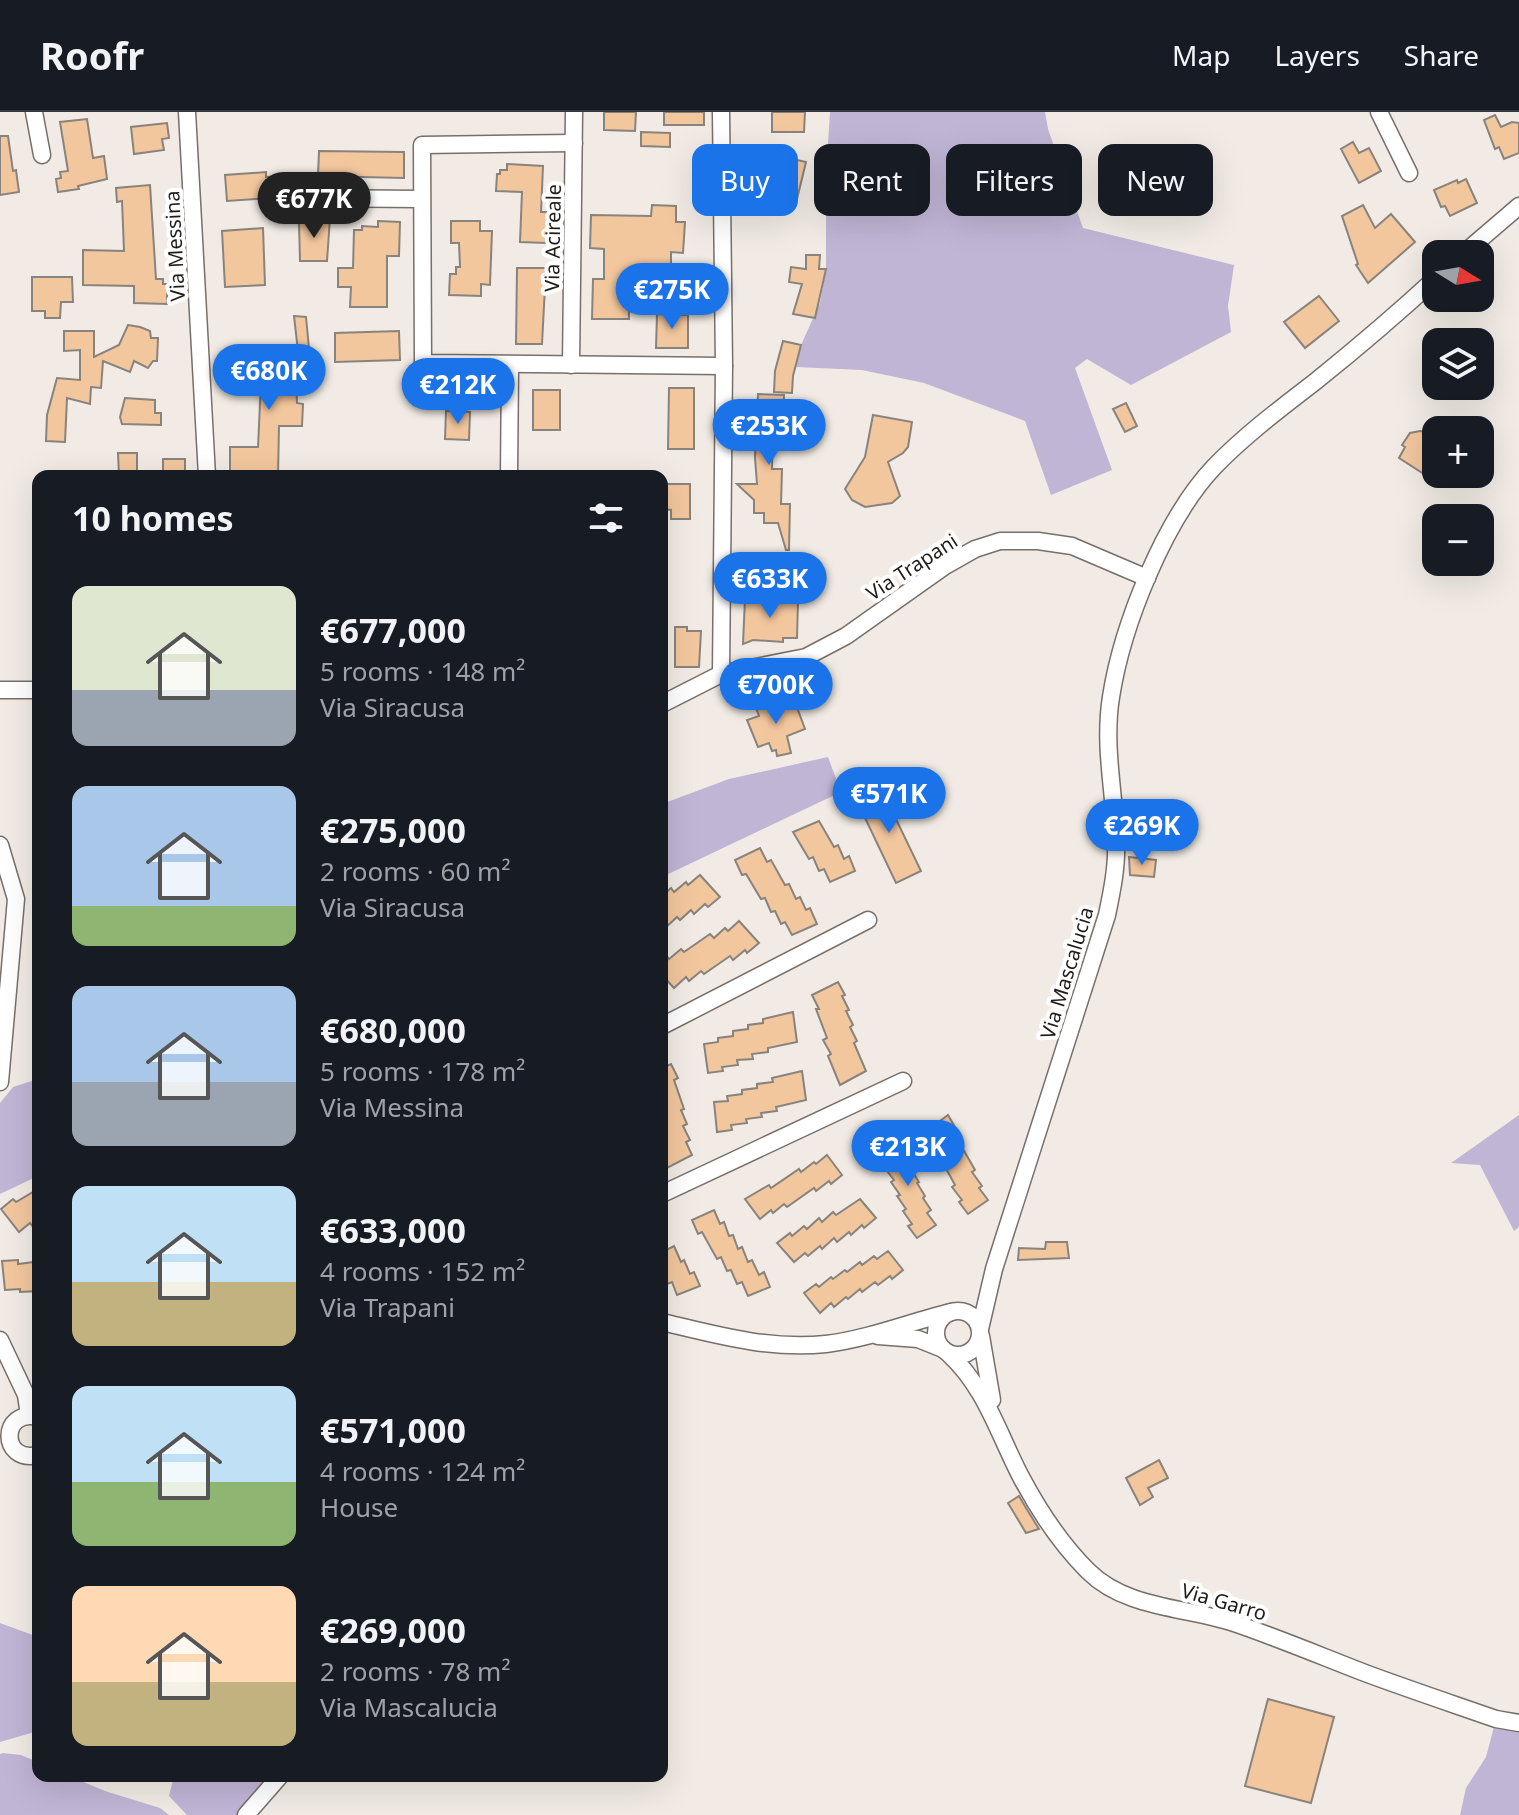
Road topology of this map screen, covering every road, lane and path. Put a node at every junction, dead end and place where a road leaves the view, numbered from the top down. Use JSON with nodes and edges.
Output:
{"nodes":[{"id":1,"x":34,"y":112,"type":"edge"},
{"id":2,"x":187,"y":112,"type":"edge"},
{"id":3,"x":574,"y":112,"type":"edge"},
{"id":4,"x":721,"y":112,"type":"edge"},
{"id":5,"x":1379,"y":112,"type":"edge"},
{"id":6,"x":574,"y":143,"type":"junction"},
{"id":7,"x":42,"y":155,"type":"dead end"},
{"id":8,"x":1409,"y":173,"type":"dead end"},
{"id":9,"x":298,"y":198,"type":"dead end"},
{"id":10,"x":421,"y":199,"type":"junction"},
{"id":11,"x":1519,"y":206,"type":"edge"},
{"id":12,"x":1479,"y":240,"type":"edge"},
{"id":13,"x":1422,"y":291,"type":"edge"},
{"id":14,"x":510,"y":365,"type":"junction"},
{"id":15,"x":571,"y":365,"type":"junction"},
{"id":16,"x":724,"y":366,"type":"junction"},
{"id":17,"x":207,"y":470,"type":"edge"},
{"id":18,"x":509,"y":470,"type":"edge"},
{"id":19,"x":1147,"y":578,"type":"junction"},
{"id":20,"x":721,"y":674,"type":"junction"},
{"id":21,"x":0,"y":690,"type":"edge"},
{"id":22,"x":32,"y":690,"type":"edge"},
{"id":23,"x":668,"y":701,"type":"edge"},
{"id":24,"x":0,"y":845,"type":"edge"},
{"id":25,"x":868,"y":920,"type":"dead end"},
{"id":26,"x":668,"y":1023,"type":"edge"},
{"id":27,"x":903,"y":1081,"type":"dead end"},
{"id":28,"x":0,"y":1082,"type":"edge"},
{"id":29,"x":668,"y":1191,"type":"edge"},
{"id":30,"x":994,"y":1269,"type":"junction"},
{"id":31,"x":955,"y":1312,"type":"junction"},
{"id":32,"x":668,"y":1323,"type":"edge"},
{"id":33,"x":980,"y":1331,"type":"junction"},
{"id":34,"x":864,"y":1336,"type":"junction"},
{"id":35,"x":0,"y":1340,"type":"edge"},
{"id":36,"x":946,"y":1351,"type":"junction"},
{"id":37,"x":21,"y":1419,"type":"edge"},
{"id":38,"x":997,"y":1421,"type":"junction"},
{"id":39,"x":6,"y":1448,"type":"edge"},
{"id":40,"x":32,"y":1455,"type":"edge"},
{"id":41,"x":1519,"y":1723,"type":"edge"},
{"id":42,"x":275,"y":1782,"type":"edge"},
{"id":43,"x":246,"y":1815,"type":"edge"}],
"edges":[{"from":1,"to":7,"type":"street"},
{"from":2,"to":17,"type":"street","name":"Via Messina"},
{"from":3,"to":6,"type":"street","name":"Via Acireale"},
{"from":4,"to":16,"type":"street"},
{"from":5,"to":8,"type":"street"},
{"from":6,"to":10,"type":"street"},
{"from":6,"to":15,"type":"street","name":"Via Acireale"},
{"from":9,"to":10,"type":"street"},
{"from":10,"to":14,"type":"street"},
{"from":11,"to":12,"type":"street"},
{"from":13,"to":19,"type":"street","name":"Via Mascalucia"},
{"from":14,"to":15,"type":"street"},
{"from":14,"to":18,"type":"street"},
{"from":15,"to":16,"type":"street"},
{"from":16,"to":20,"type":"street"},
{"from":19,"to":20,"type":"street","name":"Via Trapani"},
{"from":19,"to":30,"type":"street","name":"Via Mascalucia"},
{"from":20,"to":23,"type":"street","name":"Via Trapani"},
{"from":21,"to":22,"type":"street"},
{"from":24,"to":28,"type":"street"},
{"from":25,"to":26,"type":"street"},
{"from":27,"to":29,"type":"street"},
{"from":30,"to":31,"type":"street"},
{"from":30,"to":33,"type":"street"},
{"from":31,"to":33,"type":"street"},
{"from":31,"to":34,"type":"street"},
{"from":31,"to":36,"type":"street"},
{"from":32,"to":34,"type":"street"},
{"from":33,"to":36,"type":"street"},
{"from":33,"to":38,"type":"street"},
{"from":34,"to":36,"type":"street"},
{"from":35,"to":37,"type":"street"},
{"from":36,"to":38,"type":"street"},
{"from":37,"to":39,"type":"street"},
{"from":38,"to":41,"type":"street","name":"Via Garro"},
{"from":39,"to":40,"type":"street"},
{"from":42,"to":43,"type":"street"}]}
